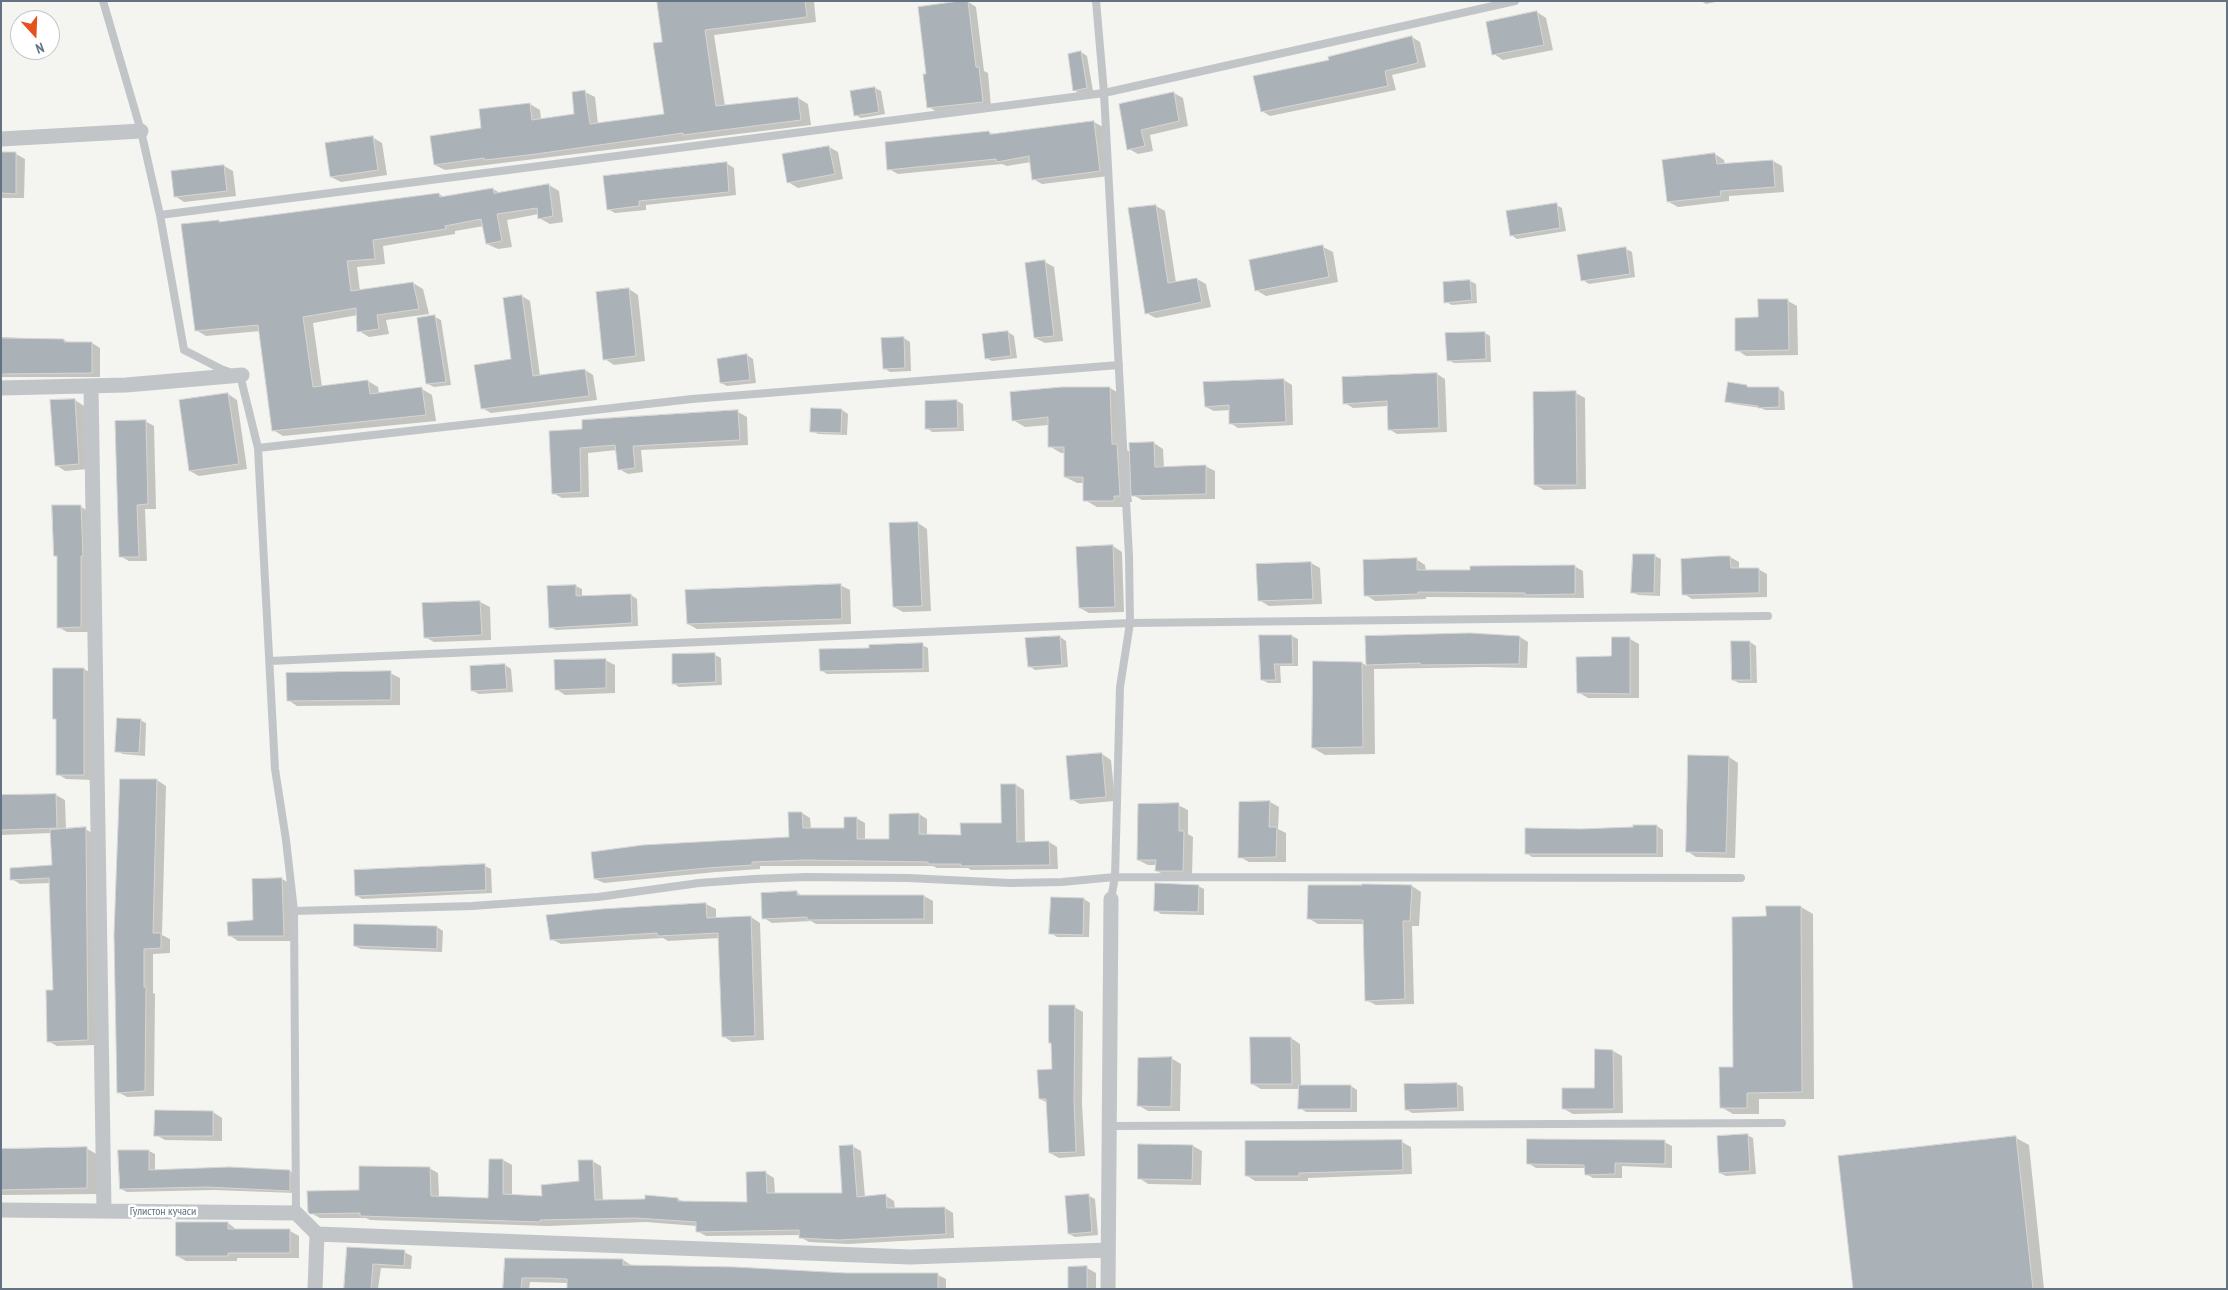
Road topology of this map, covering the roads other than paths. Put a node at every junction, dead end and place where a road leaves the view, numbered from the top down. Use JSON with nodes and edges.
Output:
{"nodes":[{"id":1,"x":104,"y":1,"type":"edge"},
{"id":2,"x":1096,"y":1,"type":"edge"},
{"id":3,"x":1516,"y":1,"type":"edge"},
{"id":4,"x":1104,"y":93,"type":"junction"},
{"id":5,"x":141,"y":131,"type":"junction"},
{"id":6,"x":1,"y":139,"type":"edge"},
{"id":7,"x":160,"y":215,"type":"junction"},
{"id":8,"x":1120,"y":365,"type":"junction"},
{"id":9,"x":242,"y":375,"type":"junction"},
{"id":10,"x":92,"y":386,"type":"junction"},
{"id":11,"x":1,"y":388,"type":"edge"},
{"id":12,"x":258,"y":448,"type":"junction"},
{"id":13,"x":1768,"y":616,"type":"dead end"},
{"id":14,"x":1130,"y":623,"type":"junction"},
{"id":15,"x":270,"y":661,"type":"junction"},
{"id":16,"x":1115,"y":877,"type":"junction"},
{"id":17,"x":1740,"y":878,"type":"dead end"},
{"id":18,"x":1111,"y":899,"type":"joint"},
{"id":19,"x":294,"y":911,"type":"junction"},
{"id":20,"x":1782,"y":1123,"type":"dead end"},
{"id":21,"x":1110,"y":1126,"type":"junction"},
{"id":22,"x":1,"y":1210,"type":"edge"},
{"id":23,"x":104,"y":1211,"type":"junction"},
{"id":24,"x":296,"y":1213,"type":"junction"},
{"id":25,"x":317,"y":1234,"type":"junction"},
{"id":26,"x":1108,"y":1250,"type":"junction"},
{"id":27,"x":315,"y":1289,"type":"edge"},
{"id":28,"x":1108,"y":1289,"type":"edge"}],
"edges":[{"from":1,"to":5,"type":"lane"},
{"from":2,"to":4,"type":"lane"},
{"from":3,"to":4,"type":"lane"},
{"from":4,"to":7,"type":"lane"},
{"from":4,"to":8,"type":"lane"},
{"from":5,"to":6,"type":"street"},
{"from":5,"to":7,"type":"lane"},
{"from":7,"to":9,"type":"lane"},
{"from":8,"to":12,"type":"lane"},
{"from":8,"to":14,"type":"lane"},
{"from":9,"to":10,"type":"street"},
{"from":9,"to":12,"type":"lane"},
{"from":10,"to":11,"type":"street"},
{"from":10,"to":23,"type":"street"},
{"from":12,"to":15,"type":"lane"},
{"from":13,"to":14,"type":"lane"},
{"from":14,"to":15,"type":"lane"},
{"from":14,"to":16,"type":"lane"},
{"from":15,"to":19,"type":"lane"},
{"from":16,"to":17,"type":"lane"},
{"from":16,"to":18,"type":"lane"},
{"from":16,"to":19,"type":"lane"},
{"from":18,"to":21,"type":"street"},
{"from":19,"to":24,"type":"lane"},
{"from":20,"to":21,"type":"lane"},
{"from":21,"to":26,"type":"street"},
{"from":22,"to":23,"type":"street","name":"Гулистон кучаси"},
{"from":23,"to":24,"type":"street","name":"Гулистон кучаси"},
{"from":24,"to":25,"type":"street"},
{"from":25,"to":26,"type":"street"},
{"from":25,"to":27,"type":"street"},
{"from":26,"to":28,"type":"street"}]}
